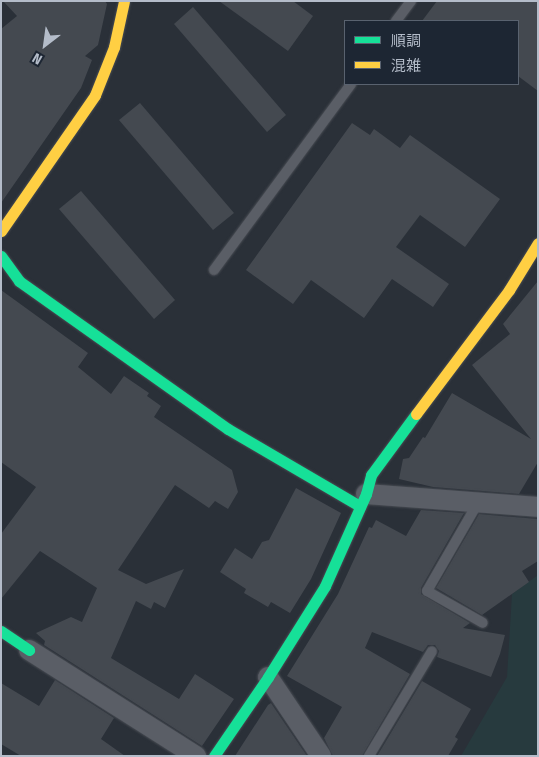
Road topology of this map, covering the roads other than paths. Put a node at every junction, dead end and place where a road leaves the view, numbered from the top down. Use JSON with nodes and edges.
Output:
{"nodes":[{"id":1,"x":124,"y":1,"type":"edge"},
{"id":2,"x":411,"y":1,"type":"edge"},
{"id":3,"x":397,"y":20,"type":"edge"},
{"id":4,"x":349,"y":85,"type":"edge"},
{"id":5,"x":1,"y":231,"type":"edge"},
{"id":6,"x":538,"y":244,"type":"edge"},
{"id":7,"x":1,"y":256,"type":"edge"},
{"id":8,"x":214,"y":270,"type":"dead end"},
{"id":9,"x":363,"y":500,"type":"junction"},
{"id":10,"x":479,"y":501,"type":"junction"},
{"id":11,"x":538,"y":507,"type":"edge"},
{"id":12,"x":483,"y":623,"type":"dead end"},
{"id":13,"x":1,"y":631,"type":"edge"},
{"id":14,"x":29,"y":650,"type":"joint"},
{"id":15,"x":432,"y":651,"type":"dead end"},
{"id":16,"x":268,"y":677,"type":"junction"},
{"id":17,"x":196,"y":756,"type":"edge"},
{"id":18,"x":214,"y":756,"type":"edge"},
{"id":19,"x":321,"y":756,"type":"edge"},
{"id":20,"x":369,"y":756,"type":"edge"}],
"edges":[{"from":1,"to":5,"type":"street"},
{"from":2,"to":3,"type":"lane"},
{"from":4,"to":8,"type":"lane"},
{"from":6,"to":9,"type":"street"},
{"from":7,"to":9,"type":"street"},
{"from":9,"to":10,"type":"street"},
{"from":9,"to":16,"type":"street"},
{"from":10,"to":11,"type":"street"},
{"from":10,"to":12,"type":"lane"},
{"from":13,"to":14,"type":"street"},
{"from":14,"to":17,"type":"street"},
{"from":15,"to":20,"type":"lane"},
{"from":16,"to":18,"type":"street"},
{"from":16,"to":19,"type":"street"}]}
